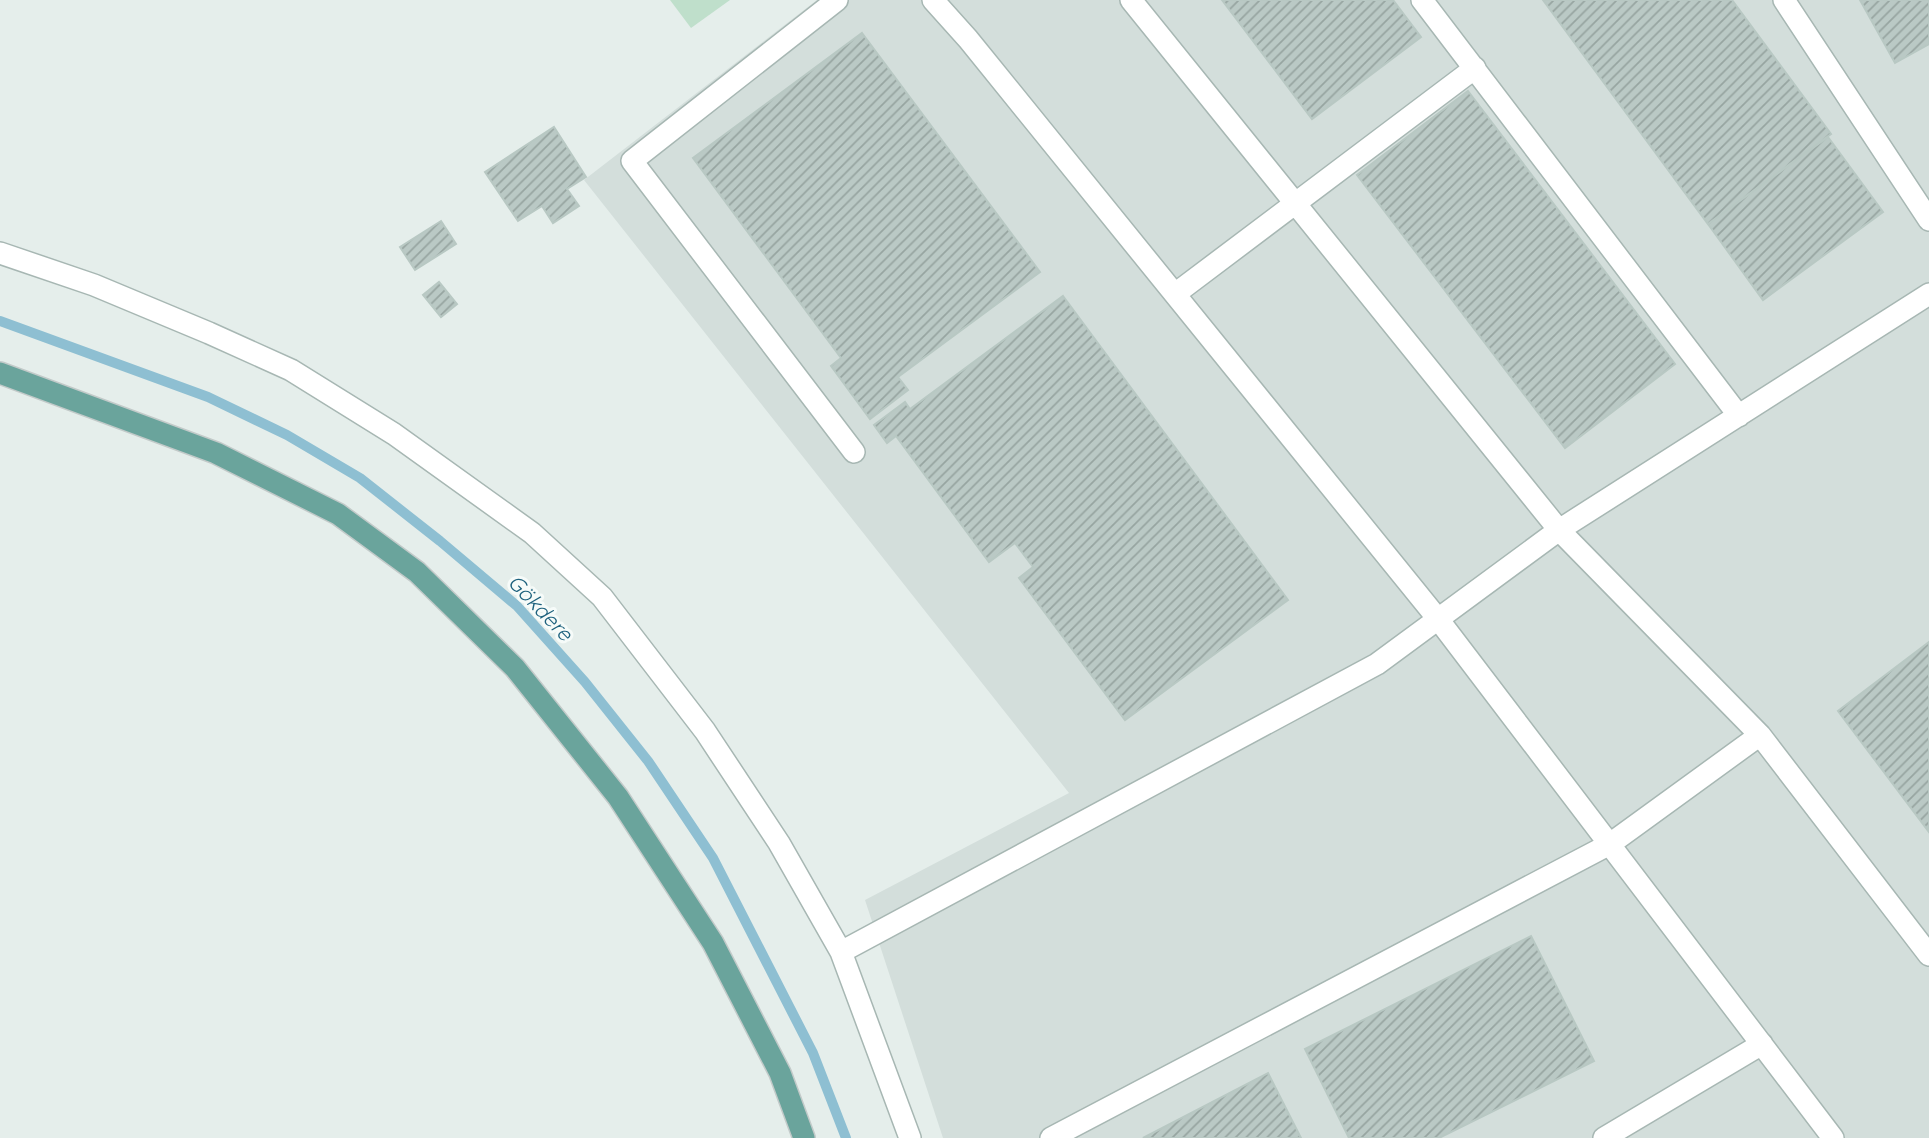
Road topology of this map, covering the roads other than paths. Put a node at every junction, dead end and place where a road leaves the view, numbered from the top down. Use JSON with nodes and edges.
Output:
{"nodes":[{"id":1,"x":837,"y":0,"type":"edge"},
{"id":2,"x":933,"y":0,"type":"edge"},
{"id":3,"x":1131,"y":0,"type":"edge"},
{"id":4,"x":1422,"y":0,"type":"edge"},
{"id":5,"x":1784,"y":0,"type":"edge"},
{"id":6,"x":1475,"y":68,"type":"junction"},
{"id":7,"x":1296,"y":204,"type":"junction"},
{"id":8,"x":1929,"y":220,"type":"edge"},
{"id":9,"x":0,"y":253,"type":"edge"},
{"id":10,"x":1175,"y":294,"type":"junction"},
{"id":11,"x":1929,"y":294,"type":"edge"},
{"id":12,"x":0,"y":373,"type":"edge"},
{"id":13,"x":1739,"y":416,"type":"junction"},
{"id":14,"x":854,"y":452,"type":"dead end"},
{"id":15,"x":1559,"y":530,"type":"junction"},
{"id":16,"x":1438,"y":619,"type":"junction"},
{"id":17,"x":1760,"y":735,"type":"junction"},
{"id":18,"x":1610,"y":844,"type":"junction"},
{"id":19,"x":841,"y":953,"type":"junction"},
{"id":20,"x":1929,"y":956,"type":"edge"},
{"id":21,"x":1762,"y":1044,"type":"junction"},
{"id":22,"x":804,"y":1138,"type":"edge"},
{"id":23,"x":910,"y":1138,"type":"edge"},
{"id":24,"x":1051,"y":1138,"type":"edge"},
{"id":25,"x":1604,"y":1138,"type":"edge"},
{"id":26,"x":1833,"y":1138,"type":"edge"}],
"edges":[{"from":1,"to":14,"type":"street"},
{"from":2,"to":10,"type":"street"},
{"from":3,"to":7,"type":"street"},
{"from":4,"to":6,"type":"street"},
{"from":5,"to":8,"type":"street"},
{"from":6,"to":7,"type":"street"},
{"from":6,"to":13,"type":"street"},
{"from":7,"to":10,"type":"street"},
{"from":7,"to":15,"type":"street"},
{"from":9,"to":19,"type":"street"},
{"from":10,"to":16,"type":"street"},
{"from":11,"to":13,"type":"street"},
{"from":12,"to":22,"type":"main road"},
{"from":13,"to":15,"type":"street"},
{"from":15,"to":16,"type":"street"},
{"from":15,"to":17,"type":"street"},
{"from":16,"to":18,"type":"street"},
{"from":16,"to":19,"type":"street"},
{"from":17,"to":18,"type":"street"},
{"from":17,"to":20,"type":"street"},
{"from":18,"to":21,"type":"street"},
{"from":18,"to":24,"type":"street"},
{"from":19,"to":23,"type":"street"},
{"from":21,"to":25,"type":"street"},
{"from":21,"to":26,"type":"street"}]}
